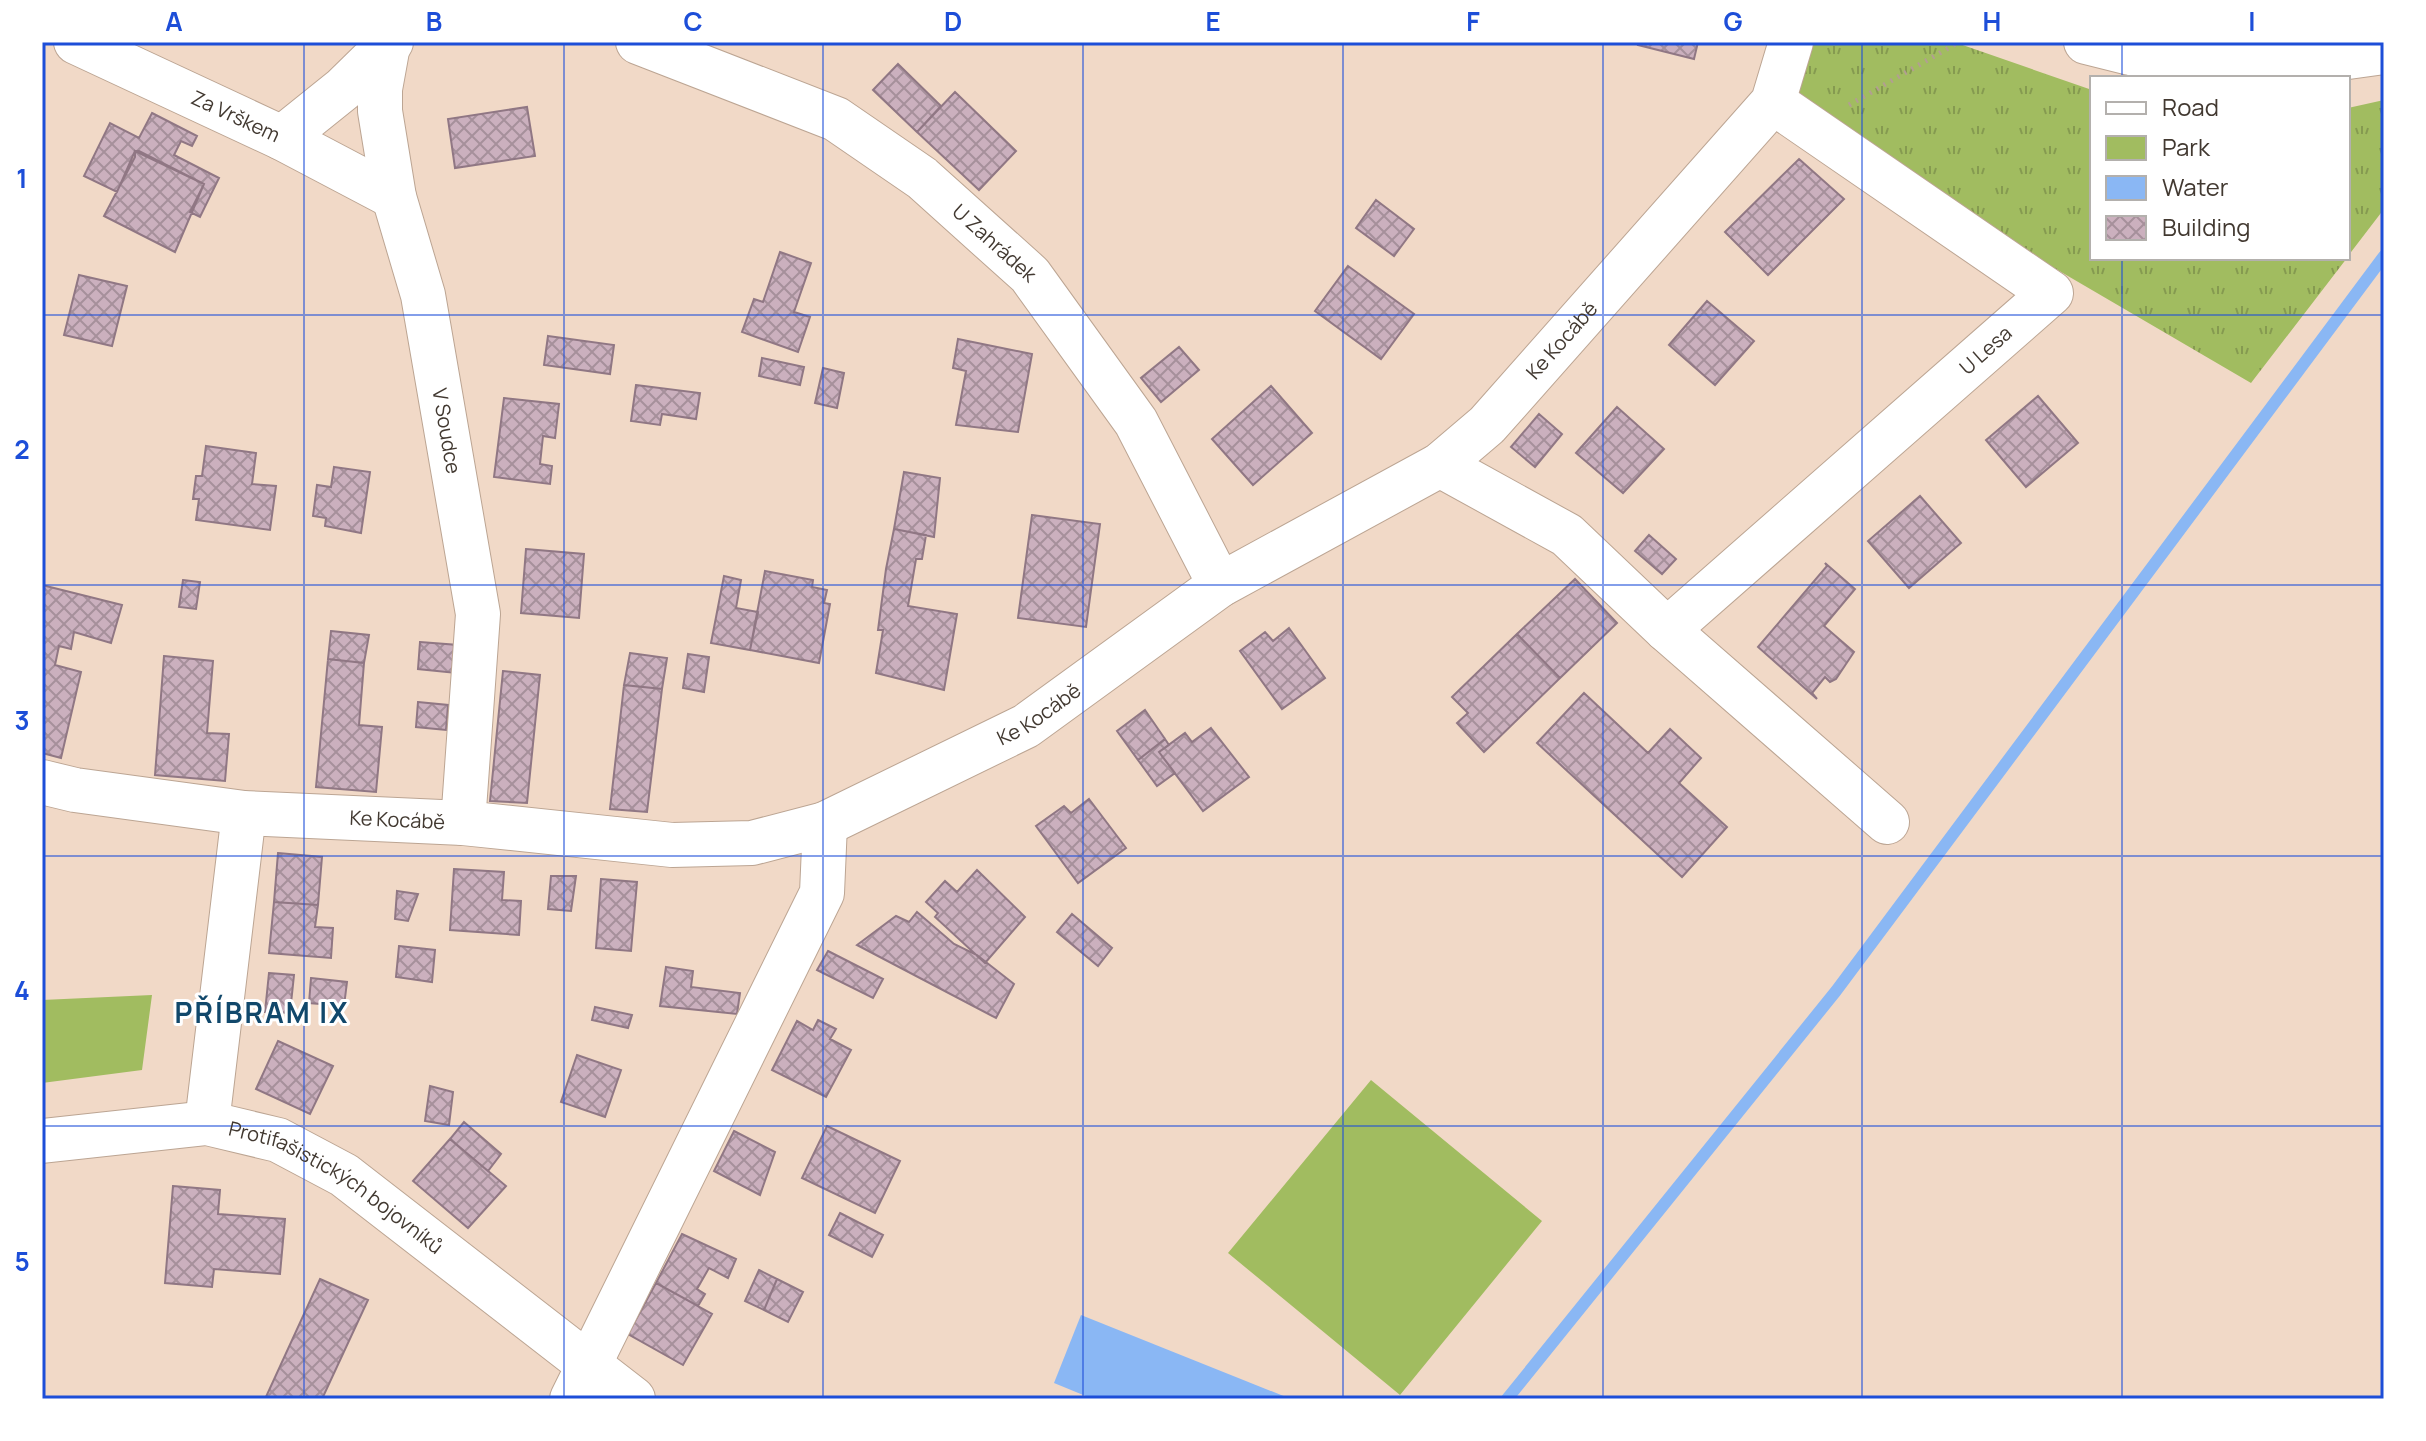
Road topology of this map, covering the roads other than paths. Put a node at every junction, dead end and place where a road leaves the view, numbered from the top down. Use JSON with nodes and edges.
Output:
{"nodes":[{"id":1,"x":76,"y":42,"type":"edge"},
{"id":2,"x":638,"y":42,"type":"edge"},
{"id":3,"x":1791,"y":42,"type":"edge"},
{"id":4,"x":2086,"y":42,"type":"edge"},
{"id":5,"x":390,"y":44,"type":"edge"},
{"id":6,"x":2384,"y":52,"type":"edge"},
{"id":7,"x":1773,"y":102,"type":"junction"},
{"id":8,"x":282,"y":138,"type":"junction"},
{"id":9,"x":394,"y":197,"type":"junction"},
{"id":10,"x":1440,"y":465,"type":"junction"},
{"id":11,"x":1220,"y":585,"type":"junction"},
{"id":12,"x":1667,"y":630,"type":"junction"},
{"id":13,"x":42,"y":782,"type":"edge"},
{"id":14,"x":244,"y":813,"type":"junction"},
{"id":15,"x":1887,"y":822,"type":"dead end"},
{"id":16,"x":463,"y":823,"type":"junction"},
{"id":17,"x":825,"y":824,"type":"junction"},
{"id":18,"x":207,"y":1123,"type":"junction"},
{"id":19,"x":42,"y":1141,"type":"edge"},
{"id":20,"x":580,"y":1383,"type":"edge"},
{"id":21,"x":633,"y":1399,"type":"edge"}],
"edges":[{"from":1,"to":8,"type":"street","name":"Za Vrškem"},
{"from":2,"to":11,"type":"street","name":"U Zahrádek"},
{"from":3,"to":7,"type":"street","name":"Ke Kocábě"},
{"from":4,"to":6,"type":"street"},
{"from":5,"to":8,"type":"street","name":"V Soudce"},
{"from":5,"to":9,"type":"street","name":"V Soudce"},
{"from":7,"to":10,"type":"street","name":"Ke Kocábě"},
{"from":7,"to":12,"type":"street","name":"U Lesa"},
{"from":8,"to":9,"type":"street","name":"Za Vrškem"},
{"from":9,"to":16,"type":"street","name":"V Soudce"},
{"from":10,"to":11,"type":"street","name":"Ke Kocábě"},
{"from":10,"to":12,"type":"street"},
{"from":11,"to":17,"type":"street","name":"Ke Kocábě"},
{"from":12,"to":15,"type":"street"},
{"from":13,"to":14,"type":"street","name":"Ke Kocábě"},
{"from":14,"to":16,"type":"street","name":"Ke Kocábě"},
{"from":14,"to":18,"type":"street"},
{"from":16,"to":17,"type":"street","name":"Ke Kocábě"},
{"from":17,"to":20,"type":"street"},
{"from":18,"to":19,"type":"street","name":"Protifašistických bojovníků"},
{"from":18,"to":20,"type":"street","name":"Protifašistických bojovníků"},
{"from":20,"to":21,"type":"street","name":"Protifašistických bojovníků"}]}
